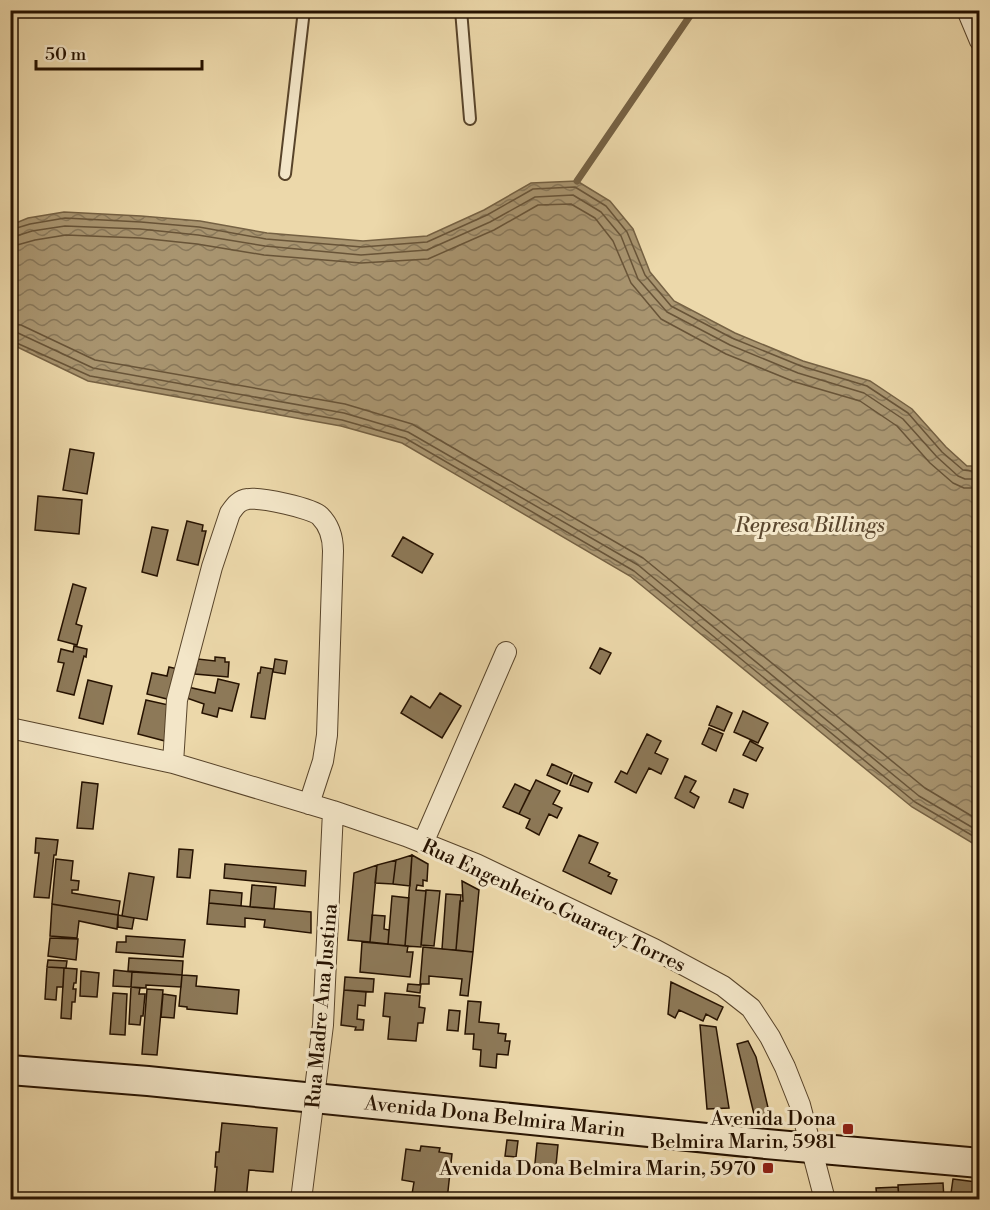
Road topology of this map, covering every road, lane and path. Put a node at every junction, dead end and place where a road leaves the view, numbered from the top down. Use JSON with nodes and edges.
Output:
{"nodes":[{"id":1,"x":304,"y":10,"type":"edge"},
{"id":2,"x":460,"y":10,"type":"edge"},
{"id":3,"x":967,"y":10,"type":"edge"},
{"id":4,"x":980,"y":41,"type":"edge"},
{"id":5,"x":471,"y":119,"type":"dead end"},
{"id":6,"x":285,"y":174,"type":"dead end"},
{"id":7,"x":506,"y":652,"type":"dead end"},
{"id":8,"x":10,"y":728,"type":"edge"},
{"id":9,"x":173,"y":763,"type":"junction"},
{"id":10,"x":309,"y":804,"type":"junction"},
{"id":11,"x":333,"y":811,"type":"junction"},
{"id":12,"x":423,"y":843,"type":"junction"},
{"id":13,"x":10,"y":1070,"type":"edge"},
{"id":14,"x":314,"y":1098,"type":"junction"},
{"id":15,"x":812,"y":1147,"type":"junction"},
{"id":16,"x":980,"y":1162,"type":"edge"},
{"id":17,"x":301,"y":1200,"type":"edge"},
{"id":18,"x":825,"y":1200,"type":"edge"}],
"edges":[{"from":1,"to":6,"type":"lane"},
{"from":2,"to":5,"type":"lane"},
{"from":3,"to":4,"type":"street"},
{"from":7,"to":12,"type":"street"},
{"from":8,"to":9,"type":"street","name":"Rua Engenheiro Guaracy Torres"},
{"from":9,"to":10,"type":"street","name":"Rua Engenheiro Guaracy Torres"},
{"from":9,"to":10,"type":"street"},
{"from":10,"to":11,"type":"street","name":"Rua Engenheiro Guaracy Torres"},
{"from":11,"to":12,"type":"street","name":"Rua Engenheiro Guaracy Torres"},
{"from":11,"to":14,"type":"street","name":"Rua Madre Ana Justina"},
{"from":12,"to":15,"type":"street","name":"Rua Engenheiro Guaracy Torres"},
{"from":13,"to":14,"type":"main road","name":"Avenida Dona Belmira Marin"},
{"from":14,"to":15,"type":"main road","name":"Avenida Dona Belmira Marin"},
{"from":14,"to":17,"type":"street","name":"Rua Madre Ana Justina"},
{"from":15,"to":16,"type":"main road","name":"Avenida Dona Belmira Marin"},
{"from":15,"to":18,"type":"street","name":"Rua Engenheiro Guaracy Torres"}]}
